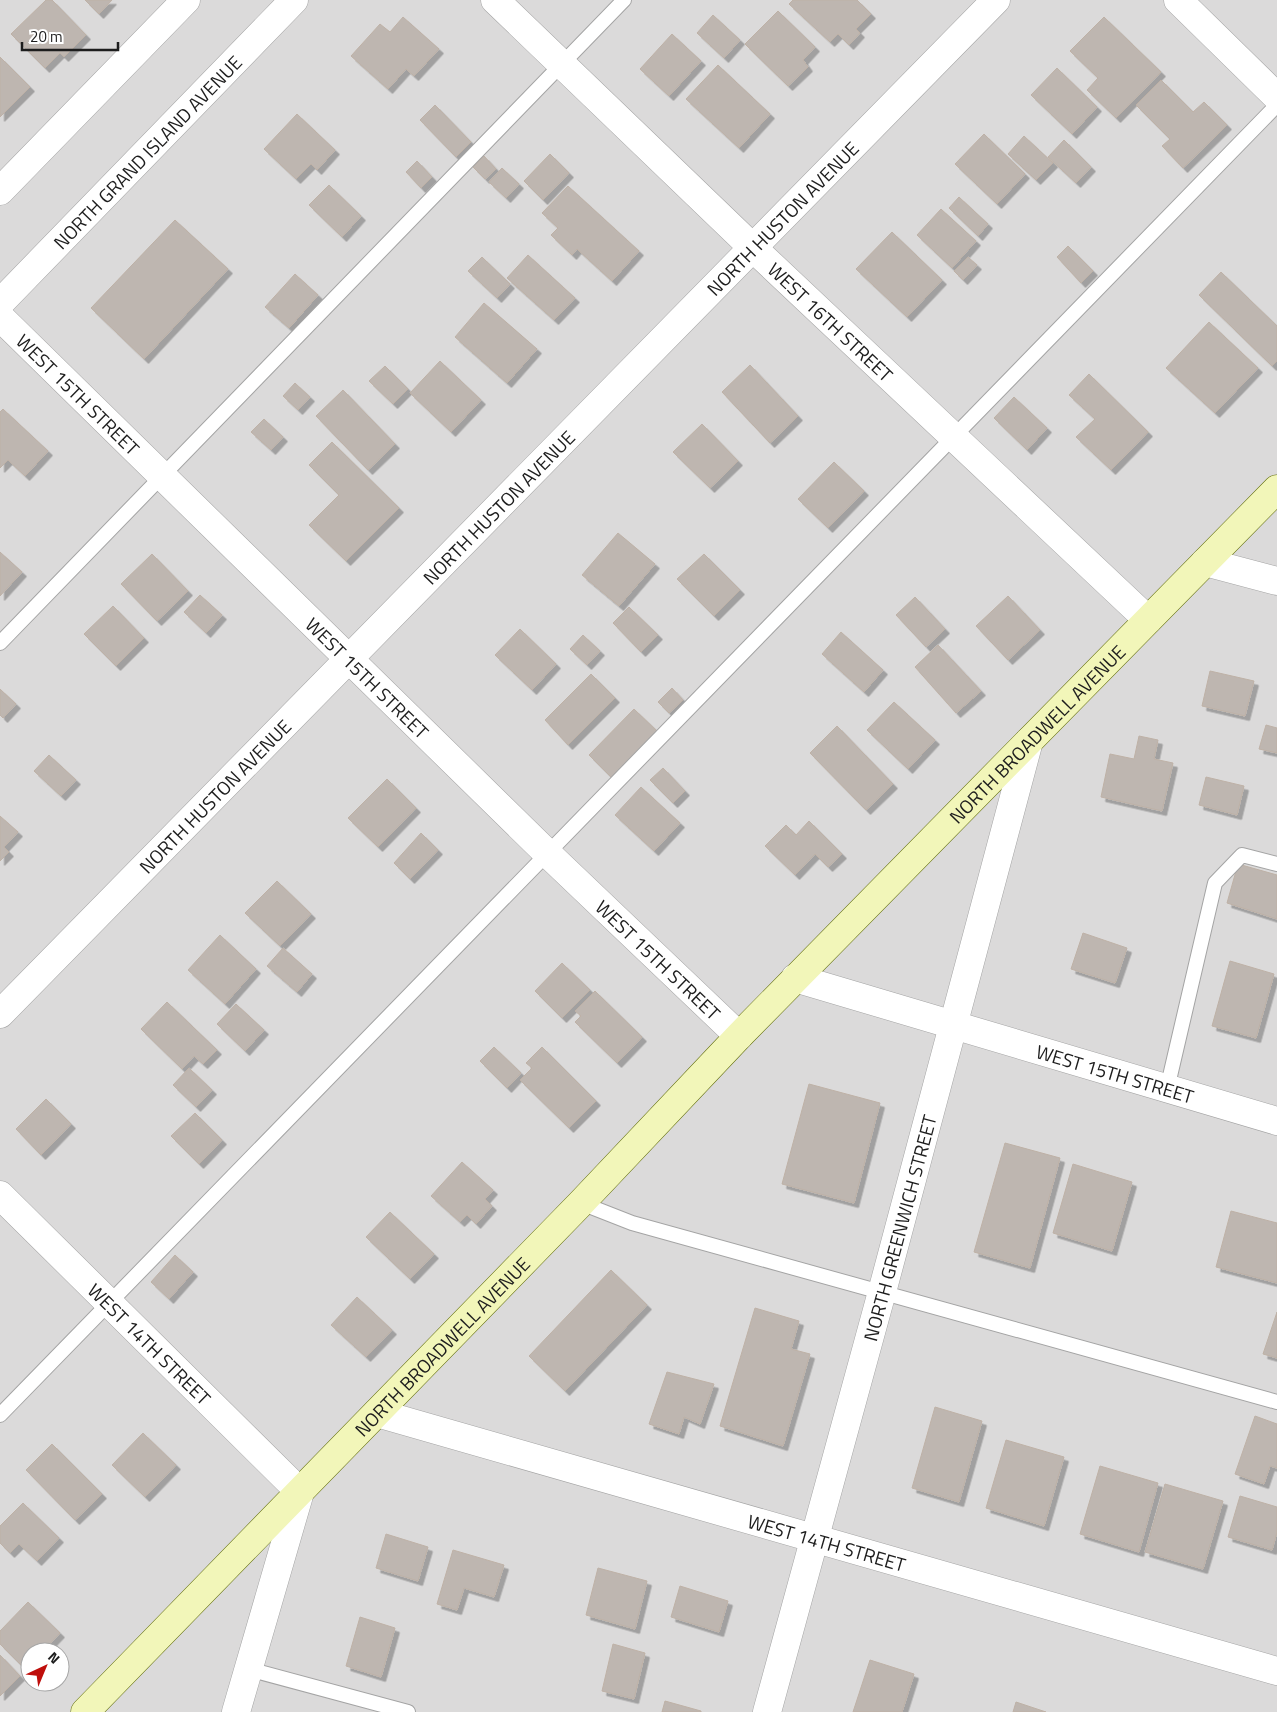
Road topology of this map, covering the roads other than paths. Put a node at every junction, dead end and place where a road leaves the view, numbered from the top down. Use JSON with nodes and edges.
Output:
{"nodes":[{"id":1,"x":186,"y":0,"type":"edge"},
{"id":2,"x":294,"y":0,"type":"edge"},
{"id":3,"x":495,"y":0,"type":"edge"},
{"id":4,"x":624,"y":0,"type":"edge"},
{"id":5,"x":996,"y":0,"type":"edge"},
{"id":6,"x":1178,"y":0,"type":"edge"},
{"id":7,"x":562,"y":64,"type":"junction"},
{"id":8,"x":1277,"y":97,"type":"edge"},
{"id":9,"x":1277,"y":105,"type":"edge"},
{"id":10,"x":0,"y":191,"type":"edge"},
{"id":11,"x":753,"y":248,"type":"junction"},
{"id":12,"x":0,"y":303,"type":"edge"},
{"id":13,"x":0,"y":317,"type":"edge"},
{"id":14,"x":953,"y":437,"type":"junction"},
{"id":15,"x":162,"y":476,"type":"junction"},
{"id":16,"x":1277,"y":489,"type":"edge"},
{"id":17,"x":1206,"y":562,"type":"junction"},
{"id":18,"x":1277,"y":581,"type":"edge"},
{"id":19,"x":1148,"y":620,"type":"junction"},
{"id":20,"x":0,"y":643,"type":"edge"},
{"id":21,"x":349,"y":659,"type":"junction"},
{"id":22,"x":1029,"y":741,"type":"junction"},
{"id":23,"x":547,"y":853,"type":"junction"},
{"id":24,"x":1277,"y":864,"type":"edge"},
{"id":25,"x":796,"y":978,"type":"junction"},
{"id":26,"x":0,"y":1014,"type":"edge"},
{"id":27,"x":954,"y":1025,"type":"junction"},
{"id":28,"x":739,"y":1036,"type":"junction"},
{"id":29,"x":1167,"y":1089,"type":"junction"},
{"id":30,"x":1277,"y":1122,"type":"edge"},
{"id":31,"x":0,"y":1195,"type":"edge"},
{"id":32,"x":581,"y":1203,"type":"junction"},
{"id":33,"x":882,"y":1292,"type":"junction"},
{"id":34,"x":110,"y":1302,"type":"junction"},
{"id":35,"x":1277,"y":1402,"type":"edge"},
{"id":36,"x":377,"y":1413,"type":"junction"},
{"id":37,"x":0,"y":1415,"type":"edge"},
{"id":38,"x":300,"y":1492,"type":"junction"},
{"id":39,"x":814,"y":1539,"type":"junction"},
{"id":40,"x":248,"y":1669,"type":"junction"},
{"id":41,"x":1277,"y":1671,"type":"edge"},
{"id":42,"x":85,"y":1712,"type":"edge"},
{"id":43,"x":236,"y":1712,"type":"edge"},
{"id":44,"x":408,"y":1712,"type":"edge"},
{"id":45,"x":767,"y":1712,"type":"edge"}],
"edges":[{"from":1,"to":10,"type":"street"},
{"from":2,"to":12,"type":"street","name":"NORTH GRAND ISLAND AVENUE"},
{"from":3,"to":7,"type":"street","name":"WEST 16TH STREET"},
{"from":4,"to":7,"type":"lane"},
{"from":5,"to":11,"type":"street","name":"NORTH HUSTON AVENUE"},
{"from":6,"to":8,"type":"street"},
{"from":7,"to":11,"type":"street","name":"WEST 16TH STREET"},
{"from":7,"to":15,"type":"lane"},
{"from":9,"to":14,"type":"lane"},
{"from":11,"to":14,"type":"street","name":"WEST 16TH STREET"},
{"from":11,"to":21,"type":"street","name":"NORTH HUSTON AVENUE"},
{"from":13,"to":15,"type":"street","name":"WEST 15TH STREET"},
{"from":14,"to":19,"type":"street","name":"WEST 16TH STREET"},
{"from":14,"to":23,"type":"lane"},
{"from":15,"to":20,"type":"lane"},
{"from":15,"to":21,"type":"street","name":"WEST 15TH STREET"},
{"from":16,"to":17,"type":"main road","name":"NORTH BROADWELL AVENUE"},
{"from":17,"to":18,"type":"street"},
{"from":17,"to":19,"type":"main road","name":"NORTH BROADWELL AVENUE"},
{"from":19,"to":22,"type":"main road","name":"NORTH BROADWELL AVENUE"},
{"from":21,"to":23,"type":"street","name":"WEST 15TH STREET"},
{"from":21,"to":26,"type":"street","name":"NORTH HUSTON AVENUE"},
{"from":22,"to":25,"type":"main road","name":"NORTH BROADWELL AVENUE"},
{"from":22,"to":27,"type":"street","name":"NORTH GREENWICH STREET"},
{"from":23,"to":28,"type":"street","name":"WEST 15TH STREET"},
{"from":23,"to":34,"type":"lane"},
{"from":24,"to":29,"type":"lane"},
{"from":25,"to":27,"type":"street"},
{"from":25,"to":28,"type":"main road","name":"NORTH BROADWELL AVENUE"},
{"from":27,"to":29,"type":"street","name":"WEST 15TH STREET"},
{"from":27,"to":33,"type":"street","name":"NORTH GREENWICH STREET"},
{"from":28,"to":32,"type":"main road","name":"NORTH BROADWELL AVENUE"},
{"from":29,"to":30,"type":"street","name":"WEST 15TH STREET"},
{"from":31,"to":34,"type":"street","name":"WEST 14TH STREET"},
{"from":32,"to":33,"type":"lane"},
{"from":32,"to":36,"type":"main road","name":"NORTH BROADWELL AVENUE"},
{"from":33,"to":35,"type":"lane"},
{"from":33,"to":39,"type":"street","name":"NORTH GREENWICH STREET"},
{"from":34,"to":37,"type":"lane"},
{"from":34,"to":38,"type":"street","name":"WEST 14TH STREET"},
{"from":36,"to":38,"type":"main road","name":"NORTH BROADWELL AVENUE"},
{"from":36,"to":39,"type":"street","name":"WEST 14TH STREET"},
{"from":38,"to":40,"type":"street"},
{"from":38,"to":42,"type":"main road","name":"NORTH BROADWELL AVENUE"},
{"from":39,"to":41,"type":"street","name":"WEST 14TH STREET"},
{"from":39,"to":45,"type":"street","name":"NORTH GREENWICH STREET"},
{"from":40,"to":43,"type":"street"},
{"from":40,"to":44,"type":"lane"}]}
